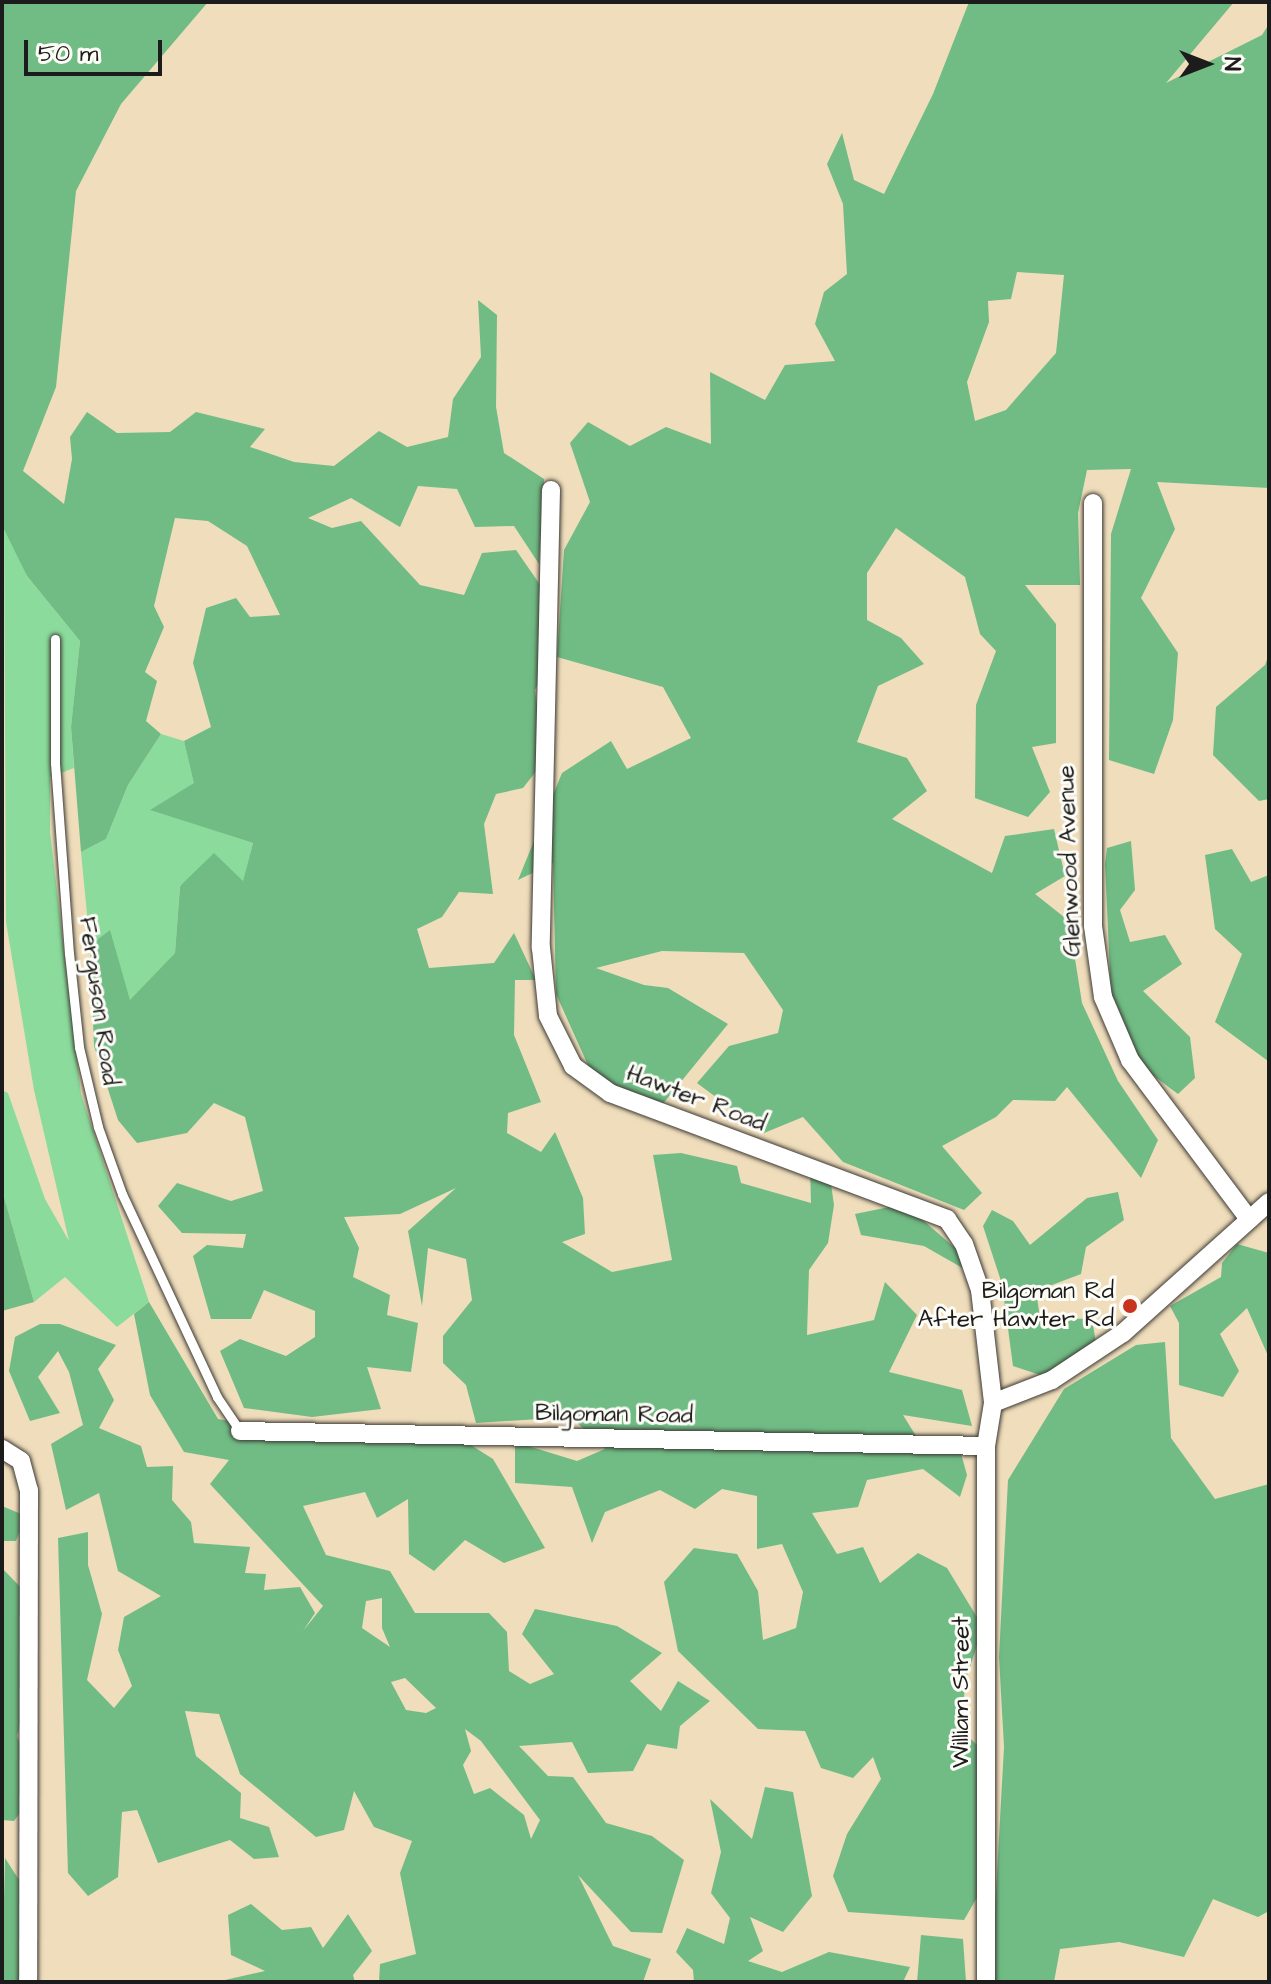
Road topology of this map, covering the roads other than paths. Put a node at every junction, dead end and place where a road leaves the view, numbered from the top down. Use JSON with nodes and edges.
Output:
{"nodes":[{"id":1,"x":551,"y":490,"type":"dead end"},
{"id":2,"x":1093,"y":503,"type":"dead end"},
{"id":3,"x":55,"y":639,"type":"dead end"},
{"id":4,"x":1269,"y":1202,"type":"edge"},
{"id":5,"x":1249,"y":1219,"type":"junction"},
{"id":6,"x":993,"y":1403,"type":"junction"},
{"id":7,"x":240,"y":1431,"type":"joint"},
{"id":8,"x":986,"y":1446,"type":"junction"},
{"id":9,"x":2,"y":1449,"type":"edge"},
{"id":10,"x":28,"y":1982,"type":"edge"},
{"id":11,"x":986,"y":1982,"type":"edge"}],
"edges":[{"from":1,"to":6,"type":"street","name":"Hawter Road"},
{"from":2,"to":5,"type":"street","name":"Glenwood Avenue"},
{"from":3,"to":7,"type":"lane","name":"Ferguson Road"},
{"from":4,"to":5,"type":"street"},
{"from":5,"to":6,"type":"street"},
{"from":6,"to":8,"type":"street","name":"William Street"},
{"from":7,"to":8,"type":"street","name":"Bilgoman Road"},
{"from":8,"to":11,"type":"street","name":"William Street"},
{"from":9,"to":10,"type":"street"}]}
